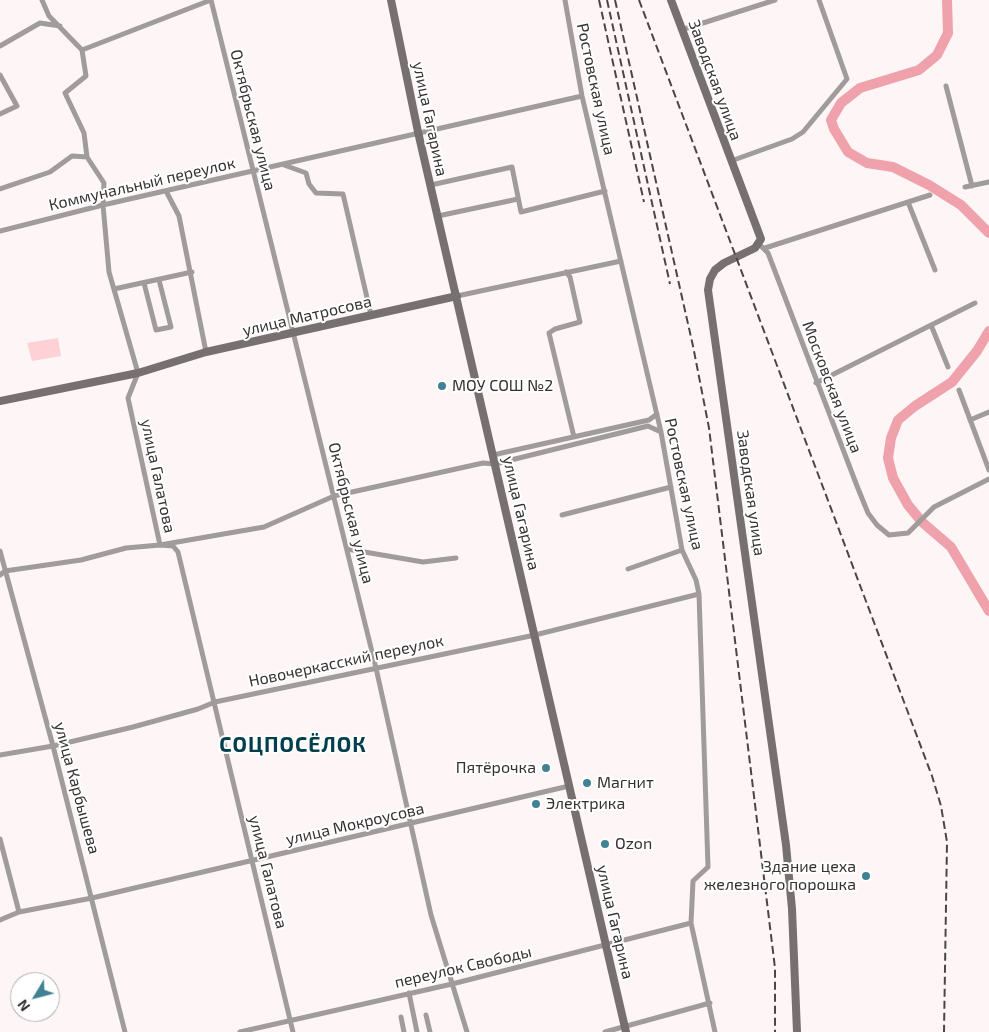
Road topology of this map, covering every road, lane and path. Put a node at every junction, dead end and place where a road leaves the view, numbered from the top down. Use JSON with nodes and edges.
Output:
{"nodes":[{"id":1,"x":42,"y":0,"type":"edge"},
{"id":2,"x":211,"y":0,"type":"edge"},
{"id":3,"x":391,"y":0,"type":"edge"},
{"id":4,"x":565,"y":0,"type":"edge"},
{"id":5,"x":671,"y":0,"type":"edge"},
{"id":6,"x":774,"y":0,"type":"edge"},
{"id":7,"x":819,"y":0,"type":"edge"},
{"id":8,"x":60,"y":26,"type":"junction"},
{"id":9,"x":681,"y":30,"type":"junction"},
{"id":10,"x":0,"y":46,"type":"edge"},
{"id":11,"x":82,"y":50,"type":"junction"},
{"id":12,"x":0,"y":74,"type":"edge"},
{"id":13,"x":946,"y":86,"type":"dead end"},
{"id":14,"x":582,"y":96,"type":"junction"},
{"id":15,"x":0,"y":114,"type":"edge"},
{"id":16,"x":418,"y":132,"type":"junction"},
{"id":17,"x":87,"y":157,"type":"junction"},
{"id":18,"x":731,"y":161,"type":"junction"},
{"id":19,"x":283,"y":164,"type":"junction"},
{"id":20,"x":252,"y":171,"type":"junction"},
{"id":21,"x":989,"y":182,"type":"edge"},
{"id":22,"x":431,"y":185,"type":"junction"},
{"id":23,"x":972,"y":186,"type":"junction"},
{"id":24,"x":965,"y":187,"type":"dead end"},
{"id":25,"x":0,"y":189,"type":"edge"},
{"id":26,"x":166,"y":191,"type":"junction"},
{"id":27,"x":605,"y":191,"type":"junction"},
{"id":28,"x":930,"y":195,"type":"dead end"},
{"id":29,"x":518,"y":200,"type":"junction"},
{"id":30,"x":908,"y":202,"type":"junction"},
{"id":31,"x":103,"y":205,"type":"junction"},
{"id":32,"x":438,"y":216,"type":"junction"},
{"id":33,"x":0,"y":231,"type":"edge"},
{"id":34,"x":762,"y":246,"type":"junction"},
{"id":35,"x":621,"y":261,"type":"junction"},
{"id":36,"x":935,"y":270,"type":"dead end"},
{"id":37,"x":192,"y":272,"type":"junction"},
{"id":38,"x":566,"y":272,"type":"junction"},
{"id":39,"x":159,"y":280,"type":"junction"},
{"id":40,"x":144,"y":283,"type":"junction"},
{"id":41,"x":114,"y":289,"type":"junction"},
{"id":42,"x":457,"y":296,"type":"junction"},
{"id":43,"x":975,"y":303,"type":"dead end"},
{"id":44,"x":371,"y":315,"type":"junction"},
{"id":45,"x":931,"y":326,"type":"junction"},
{"id":46,"x":294,"y":334,"type":"junction"},
{"id":47,"x":206,"y":352,"type":"junction"},
{"id":48,"x":948,"y":367,"type":"dead end"},
{"id":49,"x":138,"y":373,"type":"junction"},
{"id":50,"x":816,"y":383,"type":"junction"},
{"id":51,"x":959,"y":390,"type":"dead end"},
{"id":52,"x":0,"y":401,"type":"edge"},
{"id":53,"x":989,"y":412,"type":"edge"},
{"id":54,"x":657,"y":414,"type":"junction"},
{"id":55,"x":970,"y":420,"type":"junction"},
{"id":56,"x":661,"y":432,"type":"junction"},
{"id":57,"x":574,"y":437,"type":"junction"},
{"id":58,"x":493,"y":455,"type":"junction"},
{"id":59,"x":495,"y":464,"type":"junction"},
{"id":60,"x":989,"y":470,"type":"edge"},
{"id":61,"x":989,"y":479,"type":"edge"},
{"id":62,"x":670,"y":486,"type":"junction"},
{"id":63,"x":334,"y":496,"type":"junction"},
{"id":64,"x":562,"y":515,"type":"dead end"},
{"id":65,"x":160,"y":545,"type":"junction"},
{"id":66,"x":347,"y":549,"type":"junction"},
{"id":67,"x":682,"y":550,"type":"junction"},
{"id":68,"x":0,"y":551,"type":"edge"},
{"id":69,"x":456,"y":558,"type":"dead end"},
{"id":70,"x":628,"y":568,"type":"dead end"},
{"id":71,"x":5,"y":571,"type":"junction"},
{"id":72,"x":0,"y":575,"type":"edge"},
{"id":73,"x":699,"y":594,"type":"junction"},
{"id":74,"x":535,"y":635,"type":"junction"},
{"id":75,"x":376,"y":668,"type":"junction"},
{"id":76,"x":214,"y":702,"type":"junction"},
{"id":77,"x":53,"y":746,"type":"junction"},
{"id":78,"x":0,"y":755,"type":"edge"},
{"id":79,"x":569,"y":786,"type":"junction"},
{"id":80,"x":412,"y":824,"type":"junction"},
{"id":81,"x":0,"y":839,"type":"edge"},
{"id":82,"x":252,"y":860,"type":"junction"},
{"id":83,"x":92,"y":898,"type":"junction"},
{"id":84,"x":19,"y":912,"type":"junction"},
{"id":85,"x":0,"y":920,"type":"edge"},
{"id":86,"x":691,"y":923,"type":"junction"},
{"id":87,"x":605,"y":945,"type":"junction"},
{"id":88,"x":452,"y":984,"type":"junction"},
{"id":89,"x":409,"y":993,"type":"junction"},
{"id":90,"x":710,"y":1003,"type":"junction"},
{"id":91,"x":426,"y":1015,"type":"dead end"},
{"id":92,"x":401,"y":1017,"type":"dead end"},
{"id":93,"x":291,"y":1019,"type":"junction"},
{"id":94,"x":626,"y":1029,"type":"edge"},
{"id":95,"x":125,"y":1032,"type":"edge"},
{"id":96,"x":240,"y":1032,"type":"edge"},
{"id":97,"x":294,"y":1032,"type":"edge"},
{"id":98,"x":404,"y":1032,"type":"edge"},
{"id":99,"x":417,"y":1032,"type":"edge"},
{"id":100,"x":430,"y":1032,"type":"edge"},
{"id":101,"x":467,"y":1032,"type":"edge"},
{"id":102,"x":605,"y":1032,"type":"edge"},
{"id":103,"x":715,"y":1032,"type":"edge"},
{"id":104,"x":797,"y":1032,"type":"edge"}],
"edges":[{"from":1,"to":8,"type":"street"},
{"from":2,"to":11,"type":"street"},
{"from":2,"to":20,"type":"street","name":"Октябрьская улица"},
{"from":3,"to":16,"type":"main road","name":"улица Гагарина"},
{"from":4,"to":14,"type":"street","name":"Ростовская улица"},
{"from":5,"to":9,"type":"main road","name":"Заводская улица"},
{"from":6,"to":9,"type":"street"},
{"from":7,"to":18,"type":"street"},
{"from":8,"to":10,"type":"street"},
{"from":8,"to":11,"type":"street"},
{"from":9,"to":18,"type":"main road","name":"Заводская улица"},
{"from":11,"to":17,"type":"street"},
{"from":12,"to":15,"type":"street"},
{"from":13,"to":23,"type":"street"},
{"from":14,"to":16,"type":"street","name":"Коммунальный переулок"},
{"from":14,"to":27,"type":"street","name":"Ростовская улица"},
{"from":16,"to":19,"type":"street","name":"Коммунальный переулок"},
{"from":16,"to":22,"type":"main road","name":"улица Гагарина"},
{"from":17,"to":25,"type":"street","name":"Коммунальный переулок"},
{"from":17,"to":31,"type":"street"},
{"from":18,"to":34,"type":"main road","name":"Заводская улица"},
{"from":19,"to":20,"type":"street","name":"Коммунальный переулок"},
{"from":19,"to":44,"type":"street"},
{"from":20,"to":26,"type":"street","name":"Коммунальный переулок"},
{"from":20,"to":46,"type":"street","name":"Октябрьская улица"},
{"from":21,"to":23,"type":"street"},
{"from":22,"to":29,"type":"street"},
{"from":22,"to":32,"type":"main road","name":"улица Гагарина"},
{"from":23,"to":24,"type":"street"},
{"from":26,"to":31,"type":"street","name":"Коммунальный переулок"},
{"from":26,"to":37,"type":"street"},
{"from":27,"to":29,"type":"street"},
{"from":27,"to":35,"type":"street","name":"Ростовская улица"},
{"from":28,"to":30,"type":"street"},
{"from":29,"to":32,"type":"street"},
{"from":30,"to":34,"type":"street"},
{"from":30,"to":36,"type":"street"},
{"from":31,"to":33,"type":"street","name":"Коммунальный переулок"},
{"from":31,"to":41,"type":"street"},
{"from":32,"to":42,"type":"main road","name":"улица Гагарина"},
{"from":34,"to":50,"type":"street","name":"Московская улица"},
{"from":34,"to":104,"type":"main road","name":"Заводская улица"},
{"from":35,"to":38,"type":"street","name":"улица Матросова"},
{"from":35,"to":54,"type":"street","name":"Ростовская улица"},
{"from":37,"to":39,"type":"street"},
{"from":37,"to":47,"type":"street"},
{"from":38,"to":42,"type":"street","name":"улица Матросова"},
{"from":38,"to":57,"type":"street"},
{"from":39,"to":40,"type":"street"},
{"from":39,"to":40,"type":"street"},
{"from":40,"to":41,"type":"street"},
{"from":41,"to":49,"type":"street"},
{"from":42,"to":44,"type":"main road","name":"улица Матросова"},
{"from":42,"to":58,"type":"main road","name":"улица Гагарина"},
{"from":43,"to":45,"type":"street"},
{"from":44,"to":46,"type":"main road","name":"улица Матросова"},
{"from":45,"to":48,"type":"street"},
{"from":45,"to":50,"type":"street"},
{"from":46,"to":47,"type":"main road","name":"улица Матросова"},
{"from":46,"to":63,"type":"street","name":"Октябрьская улица"},
{"from":47,"to":49,"type":"main road","name":"улица Матросова"},
{"from":49,"to":52,"type":"main road","name":"улица Матросова"},
{"from":49,"to":65,"type":"street","name":"улица Галатова"},
{"from":50,"to":61,"type":"street","name":"Московская улица"},
{"from":51,"to":55,"type":"street"},
{"from":53,"to":55,"type":"street"},
{"from":54,"to":56,"type":"street","name":"Ростовская улица"},
{"from":54,"to":57,"type":"street"},
{"from":55,"to":60,"type":"street"},
{"from":56,"to":59,"type":"street"},
{"from":56,"to":62,"type":"street","name":"Ростовская улица"},
{"from":57,"to":58,"type":"street"},
{"from":58,"to":59,"type":"main road","name":"улица Гагарина"},
{"from":59,"to":63,"type":"street"},
{"from":59,"to":74,"type":"main road","name":"улица Гагарина"},
{"from":62,"to":64,"type":"street"},
{"from":62,"to":67,"type":"street","name":"Ростовская улица"},
{"from":63,"to":65,"type":"street"},
{"from":63,"to":66,"type":"street","name":"Октябрьская улица"},
{"from":65,"to":71,"type":"street"},
{"from":65,"to":76,"type":"street","name":"улица Галатова"},
{"from":66,"to":69,"type":"street"},
{"from":66,"to":75,"type":"street","name":"Октябрьская улица"},
{"from":67,"to":70,"type":"street"},
{"from":67,"to":73,"type":"street","name":"Ростовская улица"},
{"from":68,"to":71,"type":"street","name":"улица Карбышева"},
{"from":71,"to":72,"type":"street"},
{"from":71,"to":77,"type":"street","name":"улица Карбышева"},
{"from":73,"to":74,"type":"street","name":"Новочеркасский переулок"},
{"from":73,"to":86,"type":"street","name":"Ростовская улица"},
{"from":74,"to":75,"type":"street","name":"Новочеркасский переулок"},
{"from":74,"to":79,"type":"main road","name":"улица Гагарина"},
{"from":75,"to":76,"type":"street","name":"Новочеркасский переулок"},
{"from":75,"to":80,"type":"street","name":"Октябрьская улица"},
{"from":76,"to":77,"type":"street","name":"Новочеркасский переулок"},
{"from":76,"to":82,"type":"street","name":"улица Галатова"},
{"from":77,"to":78,"type":"street","name":"Новочеркасский переулок"},
{"from":77,"to":83,"type":"street","name":"улица Карбышева"},
{"from":79,"to":80,"type":"street","name":"улица Мокроусова"},
{"from":79,"to":87,"type":"main road","name":"улица Гагарина"},
{"from":80,"to":82,"type":"street","name":"улица Мокроусова"},
{"from":80,"to":88,"type":"street","name":"Октябрьская улица"},
{"from":81,"to":84,"type":"street"},
{"from":82,"to":83,"type":"street","name":"улица Мокроусова"},
{"from":82,"to":93,"type":"street","name":"улица Галатова"},
{"from":83,"to":84,"type":"street","name":"улица Мокроусова"},
{"from":83,"to":95,"type":"street","name":"улица Карбышева"},
{"from":84,"to":85,"type":"street","name":"улица Мокроусова"},
{"from":86,"to":87,"type":"street","name":"переулок Свободы"},
{"from":86,"to":90,"type":"street","name":"Ростовская улица"},
{"from":87,"to":88,"type":"street","name":"переулок Свободы"},
{"from":87,"to":94,"type":"main road","name":"улица Гагарина"},
{"from":88,"to":89,"type":"street","name":"переулок Свободы"},
{"from":88,"to":101,"type":"street","name":"Октябрьская улица"},
{"from":89,"to":93,"type":"street","name":"переулок Свободы"},
{"from":89,"to":99,"type":"street"},
{"from":90,"to":94,"type":"street"},
{"from":90,"to":103,"type":"street","name":"Ростовская улица"},
{"from":91,"to":100,"type":"street"},
{"from":92,"to":98,"type":"street"},
{"from":93,"to":96,"type":"street","name":"переулок Свободы"},
{"from":93,"to":97,"type":"street","name":"улица Галатова"},
{"from":94,"to":102,"type":"street"}]}
